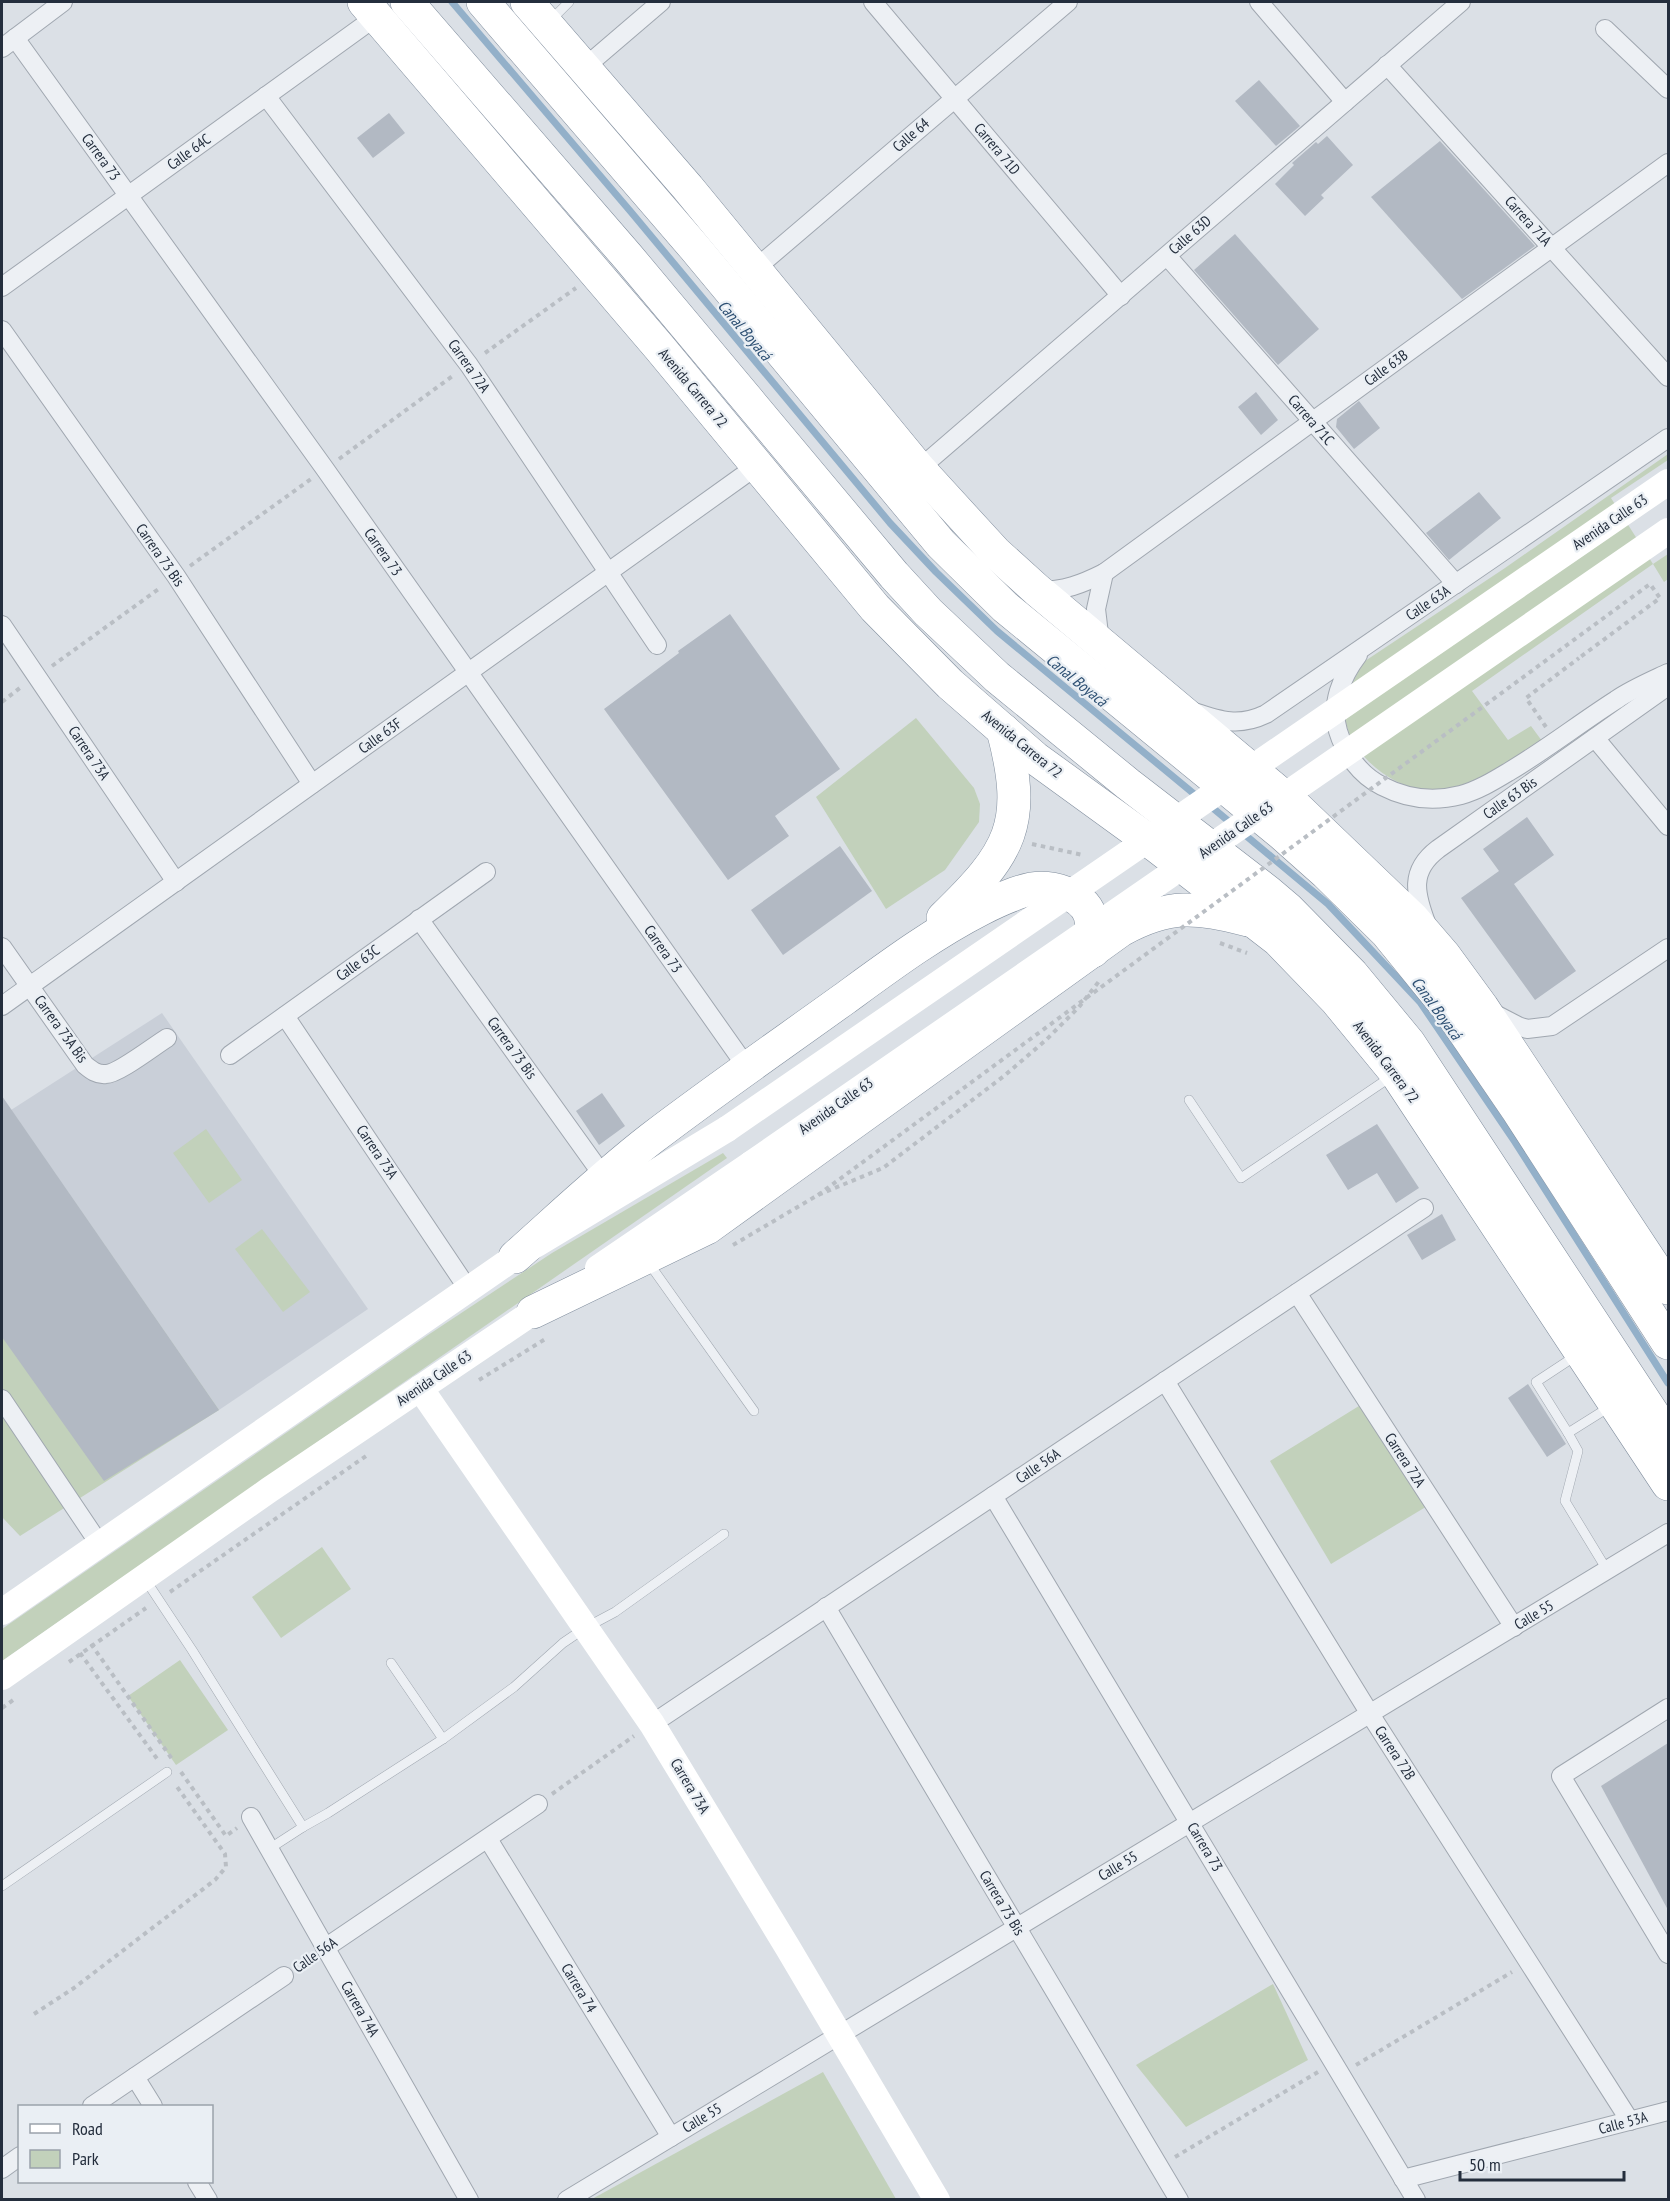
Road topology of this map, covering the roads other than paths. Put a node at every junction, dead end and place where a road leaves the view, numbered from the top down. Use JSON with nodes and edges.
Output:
{"nodes":[{"id":1,"x":63,"y":2,"type":"edge"},
{"id":2,"x":407,"y":2,"type":"edge"},
{"id":3,"x":483,"y":2,"type":"edge"},
{"id":4,"x":873,"y":2,"type":"edge"},
{"id":5,"x":1068,"y":2,"type":"edge"},
{"id":6,"x":1259,"y":2,"type":"edge"},
{"id":7,"x":1461,"y":2,"type":"edge"},
{"id":8,"x":654,"y":4,"type":"edge"},
{"id":9,"x":370,"y":9,"type":"edge"},
{"id":10,"x":548,"y":9,"type":"edge"},
{"id":11,"x":1605,"y":29,"type":"dead end"},
{"id":12,"x":8,"y":43,"type":"edge"},
{"id":13,"x":1387,"y":65,"type":"junction"},
{"id":14,"x":585,"y":67,"type":"junction"},
{"id":15,"x":1668,"y":89,"type":"edge"},
{"id":16,"x":266,"y":96,"type":"junction"},
{"id":17,"x":954,"y":98,"type":"junction"},
{"id":18,"x":1345,"y":102,"type":"junction"},
{"id":19,"x":465,"y":118,"type":"junction"},
{"id":20,"x":529,"y":143,"type":"junction"},
{"id":21,"x":1668,"y":163,"type":"edge"},
{"id":22,"x":129,"y":195,"type":"junction"},
{"id":23,"x":1552,"y":248,"type":"junction"},
{"id":24,"x":1167,"y":256,"type":"junction"},
{"id":25,"x":628,"y":257,"type":"junction"},
{"id":26,"x":755,"y":269,"type":"junction"},
{"id":27,"x":2,"y":287,"type":"edge"},
{"id":28,"x":1121,"y":296,"type":"junction"},
{"id":29,"x":2,"y":330,"type":"edge"},
{"id":30,"x":659,"y":347,"type":"junction"},
{"id":31,"x":1668,"y":377,"type":"edge"},
{"id":32,"x":1313,"y":422,"type":"junction"},
{"id":33,"x":1668,"y":438,"type":"edge"},
{"id":34,"x":758,"y":465,"type":"junction"},
{"id":35,"x":919,"y":469,"type":"junction"},
{"id":36,"x":1668,"y":482,"type":"edge"},
{"id":37,"x":1668,"y":531,"type":"edge"},
{"id":38,"x":608,"y":573,"type":"junction"},
{"id":39,"x":1104,"y":573,"type":"junction"},
{"id":40,"x":1456,"y":584,"type":"junction"},
{"id":41,"x":1037,"y":590,"type":"junction"},
{"id":42,"x":2,"y":625,"type":"edge"},
{"id":43,"x":1101,"y":643,"type":"junction"},
{"id":44,"x":657,"y":645,"type":"dead end"},
{"id":45,"x":1365,"y":646,"type":"junction"},
{"id":46,"x":468,"y":673,"type":"junction"},
{"id":47,"x":1668,"y":673,"type":"edge"},
{"id":48,"x":1668,"y":686,"type":"edge"},
{"id":49,"x":1176,"y":705,"type":"junction"},
{"id":50,"x":1003,"y":730,"type":"junction"},
{"id":51,"x":1595,"y":738,"type":"junction"},
{"id":52,"x":312,"y":784,"type":"junction"},
{"id":53,"x":1668,"y":826,"type":"edge"},
{"id":54,"x":1318,"y":827,"type":"junction"},
{"id":55,"x":486,"y":872,"type":"dead end"},
{"id":56,"x":1333,"y":880,"type":"junction"},
{"id":57,"x":176,"y":882,"type":"junction"},
{"id":58,"x":1392,"y":897,"type":"junction"},
{"id":59,"x":419,"y":920,"type":"junction"},
{"id":60,"x":1256,"y":922,"type":"junction"},
{"id":61,"x":1434,"y":944,"type":"junction"},
{"id":62,"x":2,"y":947,"type":"edge"},
{"id":63,"x":1668,"y":948,"type":"edge"},
{"id":64,"x":1093,"y":951,"type":"junction"},
{"id":65,"x":900,"y":959,"type":"junction"},
{"id":66,"x":29,"y":986,"type":"junction"},
{"id":67,"x":2,"y":1005,"type":"edge"},
{"id":68,"x":1482,"y":1007,"type":"junction"},
{"id":69,"x":285,"y":1016,"type":"junction"},
{"id":70,"x":166,"y":1038,"type":"dead end"},
{"id":71,"x":230,"y":1055,"type":"dead end"},
{"id":72,"x":748,"y":1069,"type":"junction"},
{"id":73,"x":1396,"y":1073,"type":"junction"},
{"id":74,"x":1189,"y":1100,"type":"dead end"},
{"id":75,"x":604,"y":1177,"type":"junction"},
{"id":76,"x":1424,"y":1208,"type":"dead end"},
{"id":77,"x":639,"y":1251,"type":"junction"},
{"id":78,"x":1645,"y":1253,"type":"junction"},
{"id":79,"x":515,"y":1257,"type":"junction"},
{"id":80,"x":1562,"y":1274,"type":"junction"},
{"id":81,"x":1668,"y":1288,"type":"edge"},
{"id":82,"x":468,"y":1289,"type":"junction"},
{"id":83,"x":1297,"y":1293,"type":"junction"},
{"id":84,"x":1554,"y":1310,"type":"junction"},
{"id":85,"x":533,"y":1312,"type":"joint"},
{"id":86,"x":1664,"y":1335,"type":"edge"},
{"id":87,"x":1608,"y":1380,"type":"junction"},
{"id":88,"x":1165,"y":1381,"type":"junction"},
{"id":89,"x":420,"y":1388,"type":"junction"},
{"id":90,"x":2,"y":1399,"type":"edge"},
{"id":91,"x":754,"y":1411,"type":"dead end"},
{"id":92,"x":1569,"y":1433,"type":"junction"},
{"id":93,"x":1668,"y":1437,"type":"edge"},
{"id":94,"x":1668,"y":1484,"type":"edge"},
{"id":95,"x":993,"y":1496,"type":"junction"},
{"id":96,"x":1668,"y":1533,"type":"edge"},
{"id":97,"x":724,"y":1534,"type":"dead end"},
{"id":98,"x":100,"y":1545,"type":"junction"},
{"id":99,"x":1607,"y":1570,"type":"junction"},
{"id":100,"x":144,"y":1577,"type":"junction"},
{"id":101,"x":826,"y":1607,"type":"junction"},
{"id":102,"x":2,"y":1612,"type":"edge"},
{"id":103,"x":1514,"y":1627,"type":"junction"},
{"id":104,"x":585,"y":1628,"type":"junction"},
{"id":105,"x":391,"y":1663,"type":"dead end"},
{"id":106,"x":2,"y":1677,"type":"edge"},
{"id":107,"x":1668,"y":1708,"type":"edge"},
{"id":108,"x":1370,"y":1714,"type":"junction"},
{"id":109,"x":643,"y":1729,"type":"junction"},
{"id":110,"x":443,"y":1739,"type":"junction"},
{"id":111,"x":167,"y":1772,"type":"road end"},
{"id":112,"x":538,"y":1804,"type":"road end"},
{"id":113,"x":251,"y":1817,"type":"road end"},
{"id":114,"x":1191,"y":1822,"type":"junction"},
{"id":115,"x":303,"y":1827,"type":"junction"},
{"id":116,"x":488,"y":1839,"type":"junction"},
{"id":117,"x":269,"y":1849,"type":"junction"},
{"id":118,"x":2,"y":1886,"type":"edge"},
{"id":119,"x":1017,"y":1927,"type":"junction"},
{"id":120,"x":325,"y":1948,"type":"junction"},
{"id":121,"x":1668,"y":1954,"type":"edge"},
{"id":122,"x":285,"y":1976,"type":"dead end"},
{"id":123,"x":839,"y":2034,"type":"junction"},
{"id":124,"x":135,"y":2077,"type":"junction"},
{"id":125,"x":93,"y":2105,"type":"edge"},
{"id":126,"x":152,"y":2105,"type":"edge"},
{"id":127,"x":1668,"y":2111,"type":"edge"},
{"id":128,"x":1630,"y":2121,"type":"junction"},
{"id":129,"x":671,"y":2137,"type":"junction"},
{"id":130,"x":18,"y":2157,"type":"edge"},
{"id":131,"x":2,"y":2169,"type":"edge"},
{"id":132,"x":1403,"y":2179,"type":"junction"},
{"id":133,"x":198,"y":2183,"type":"edge"},
{"id":134,"x":208,"y":2199,"type":"edge"},
{"id":135,"x":469,"y":2199,"type":"edge"},
{"id":136,"x":567,"y":2199,"type":"edge"},
{"id":137,"x":937,"y":2199,"type":"edge"},
{"id":138,"x":1179,"y":2199,"type":"edge"},
{"id":139,"x":1416,"y":2199,"type":"edge"}],
"edges":[{"from":1,"to":12,"type":"street"},
{"from":2,"to":20,"type":"highway","name":"Avenida Carrera 72"},
{"from":3,"to":56,"type":"highway"},
{"from":4,"to":17,"type":"street","name":"Carrera 71D"},
{"from":5,"to":17,"type":"street","name":"Calle 64"},
{"from":6,"to":18,"type":"street"},
{"from":7,"to":13,"type":"street","name":"Calle 63D"},
{"from":8,"to":14,"type":"street"},
{"from":9,"to":16,"type":"street","name":"Calle 64C"},
{"from":9,"to":19,"type":"highway","name":"Avenida Carrera 72"},
{"from":10,"to":14,"type":"highway"},
{"from":11,"to":15,"type":"street"},
{"from":12,"to":22,"type":"street","name":"Carrera 73"},
{"from":13,"to":18,"type":"street","name":"Calle 63D"},
{"from":13,"to":23,"type":"street","name":"Carrera 71A"},
{"from":14,"to":26,"type":"highway"},
{"from":16,"to":22,"type":"street","name":"Calle 64C"},
{"from":16,"to":38,"type":"street","name":"Carrera 72A"},
{"from":17,"to":26,"type":"street","name":"Calle 64"},
{"from":17,"to":28,"type":"street","name":"Carrera 71D"},
{"from":18,"to":24,"type":"street","name":"Calle 63D"},
{"from":19,"to":20,"type":"highway"},
{"from":19,"to":30,"type":"highway","name":"Avenida Carrera 72"},
{"from":20,"to":25,"type":"highway","name":"Avenida Carrera 72"},
{"from":21,"to":23,"type":"street","name":"Calle 63B"},
{"from":22,"to":27,"type":"street","name":"Calle 64C"},
{"from":22,"to":46,"type":"street","name":"Carrera 73"},
{"from":23,"to":31,"type":"street","name":"Carrera 71A"},
{"from":23,"to":32,"type":"street","name":"Calle 63B"},
{"from":24,"to":28,"type":"street","name":"Calle 63D"},
{"from":24,"to":32,"type":"street","name":"Carrera 71C"},
{"from":25,"to":30,"type":"highway"},
{"from":25,"to":80,"type":"highway","name":"Avenida Carrera 72"},
{"from":26,"to":35,"type":"highway"},
{"from":28,"to":35,"type":"street","name":"Calle 63D"},
{"from":29,"to":52,"type":"street","name":"Carrera 73 Bis"},
{"from":30,"to":34,"type":"highway","name":"Avenida Carrera 72"},
{"from":32,"to":39,"type":"street","name":"Calle 63B"},
{"from":32,"to":40,"type":"street","name":"Carrera 71C"},
{"from":33,"to":40,"type":"street","name":"Calle 63A"},
{"from":34,"to":38,"type":"street","name":"Calle 63F"},
{"from":34,"to":50,"type":"highway","name":"Avenida Carrera 72"},
{"from":35,"to":41,"type":"highway"},
{"from":36,"to":79,"type":"main road","name":"Avenida Calle 63","bridge":true},
{"from":37,"to":77,"type":"main road","name":"Avenida Calle 63","bridge":true},
{"from":38,"to":44,"type":"street","name":"Carrera 72A"},
{"from":38,"to":46,"type":"street","name":"Calle 63F"},
{"from":39,"to":41,"type":"street","name":"Calle 63B"},
{"from":39,"to":43,"type":"street"},
{"from":40,"to":45,"type":"street","name":"Calle 63A"},
{"from":41,"to":43,"type":"highway"},
{"from":42,"to":57,"type":"street","name":"Carrera 73A"},
{"from":43,"to":49,"type":"highway"},
{"from":45,"to":47,"type":"street"},
{"from":45,"to":49,"type":"street","name":"Calle 63A"},
{"from":46,"to":52,"type":"street","name":"Calle 63F"},
{"from":46,"to":72,"type":"street","name":"Carrera 73"},
{"from":48,"to":51,"type":"street","name":"Calle 63 Bis"},
{"from":49,"to":54,"type":"highway"},
{"from":50,"to":60,"type":"highway","name":"Avenida Carrera 72"},
{"from":50,"to":65,"type":"highway"},
{"from":51,"to":53,"type":"street"},
{"from":51,"to":61,"type":"street","name":"Calle 63 Bis"},
{"from":52,"to":57,"type":"street","name":"Calle 63F"},
{"from":54,"to":56,"type":"highway"},
{"from":54,"to":58,"type":"highway"},
{"from":55,"to":59,"type":"street","name":"Calle 63C"},
{"from":56,"to":58,"type":"highway"},
{"from":56,"to":86,"type":"highway"},
{"from":57,"to":66,"type":"street","name":"Calle 63F"},
{"from":58,"to":61,"type":"highway"},
{"from":59,"to":69,"type":"street","name":"Calle 63C"},
{"from":59,"to":75,"type":"street","name":"Carrera 73 Bis"},
{"from":60,"to":64,"type":"highway"},
{"from":60,"to":73,"type":"highway","name":"Avenida Carrera 72"},
{"from":61,"to":68,"type":"highway"},
{"from":62,"to":66,"type":"street","name":"Carrera 73A Bis"},
{"from":63,"to":68,"type":"street"},
{"from":64,"to":65,"type":"highway"},
{"from":64,"to":77,"type":"highway"},
{"from":65,"to":72,"type":"highway"},
{"from":66,"to":67,"type":"street","name":"Calle 63F"},
{"from":66,"to":70,"type":"street","name":"Carrera 73A Bis"},
{"from":68,"to":78,"type":"highway"},
{"from":69,"to":71,"type":"street","name":"Calle 63C"},
{"from":69,"to":82,"type":"street","name":"Carrera 73A"},
{"from":72,"to":75,"type":"highway"},
{"from":73,"to":74,"type":"lane"},
{"from":73,"to":84,"type":"highway","name":"Avenida Carrera 72"},
{"from":75,"to":79,"type":"highway"},
{"from":76,"to":83,"type":"street","name":"Calle 56A"},
{"from":77,"to":85,"type":"highway"},
{"from":77,"to":91,"type":"lane"},
{"from":78,"to":81,"type":"highway"},
{"from":78,"to":86,"type":"highway"},
{"from":79,"to":82,"type":"main road","name":"Avenida Calle 63"},
{"from":80,"to":84,"type":"highway"},
{"from":80,"to":87,"type":"highway","name":"Avenida Carrera 72"},
{"from":82,"to":98,"type":"main road","name":"Avenida Calle 63"},
{"from":83,"to":88,"type":"street","name":"Calle 56A"},
{"from":83,"to":103,"type":"street","name":"Carrera 72A"},
{"from":84,"to":87,"type":"highway","name":"Avenida Carrera 72"},
{"from":85,"to":89,"type":"main road","name":"Avenida Calle 63"},
{"from":87,"to":92,"type":"lane"},
{"from":87,"to":92,"type":"lane"},
{"from":87,"to":93,"type":"highway","name":"Avenida Carrera 72"},
{"from":87,"to":94,"type":"highway","name":"Avenida Carrera 72"},
{"from":88,"to":95,"type":"street","name":"Calle 56A"},
{"from":88,"to":108,"type":"street","name":"Carrera 72B"},
{"from":89,"to":100,"type":"main road","name":"Avenida Calle 63"},
{"from":89,"to":104,"type":"main road","name":"Carrera 73A"},
{"from":90,"to":98,"type":"street"},
{"from":92,"to":99,"type":"lane"},
{"from":95,"to":101,"type":"street","name":"Calle 56A"},
{"from":95,"to":114,"type":"street","name":"Carrera 73"},
{"from":96,"to":99,"type":"street","name":"Calle 55"},
{"from":97,"to":104,"type":"lane"},
{"from":98,"to":102,"type":"main road","name":"Avenida Calle 63"},
{"from":99,"to":103,"type":"street","name":"Calle 55"},
{"from":100,"to":106,"type":"main road","name":"Avenida Calle 63"},
{"from":100,"to":115,"type":"lane"},
{"from":101,"to":109,"type":"street","name":"Calle 56A"},
{"from":101,"to":119,"type":"street","name":"Carrera 73 Bis"},
{"from":103,"to":108,"type":"street","name":"Calle 55"},
{"from":104,"to":109,"type":"main road","name":"Carrera 73A"},
{"from":104,"to":110,"type":"lane"},
{"from":105,"to":110,"type":"lane"},
{"from":107,"to":121,"type":"street"},
{"from":108,"to":114,"type":"street","name":"Calle 55"},
{"from":108,"to":128,"type":"street","name":"Carrera 72B"},
{"from":109,"to":123,"type":"main road","name":"Carrera 73A"},
{"from":110,"to":115,"type":"lane"},
{"from":111,"to":118,"type":"lane"},
{"from":112,"to":116,"type":"street","name":"Calle 56A"},
{"from":113,"to":117,"type":"street","name":"Carrera 74A"},
{"from":114,"to":119,"type":"street","name":"Calle 55"},
{"from":114,"to":132,"type":"street","name":"Carrera 73"},
{"from":115,"to":117,"type":"lane"},
{"from":116,"to":120,"type":"street","name":"Calle 56A"},
{"from":116,"to":129,"type":"street","name":"Carrera 74"},
{"from":117,"to":120,"type":"street","name":"Carrera 74A"},
{"from":119,"to":123,"type":"street","name":"Calle 55"},
{"from":119,"to":138,"type":"street","name":"Carrera 73 Bis"},
{"from":120,"to":135,"type":"street","name":"Carrera 74A"},
{"from":122,"to":124,"type":"street","name":"Calle 56A"},
{"from":123,"to":129,"type":"street","name":"Calle 55"},
{"from":123,"to":137,"type":"main road","name":"Carrera 73A"},
{"from":124,"to":125,"type":"street","name":"Calle 56A"},
{"from":124,"to":126,"type":"street"},
{"from":127,"to":128,"type":"street","name":"Calle 53A"},
{"from":128,"to":132,"type":"street","name":"Calle 53A"},
{"from":129,"to":136,"type":"street","name":"Calle 55"},
{"from":130,"to":131,"type":"street"},
{"from":132,"to":139,"type":"street","name":"Carrera 73"},
{"from":133,"to":134,"type":"street"}]}
